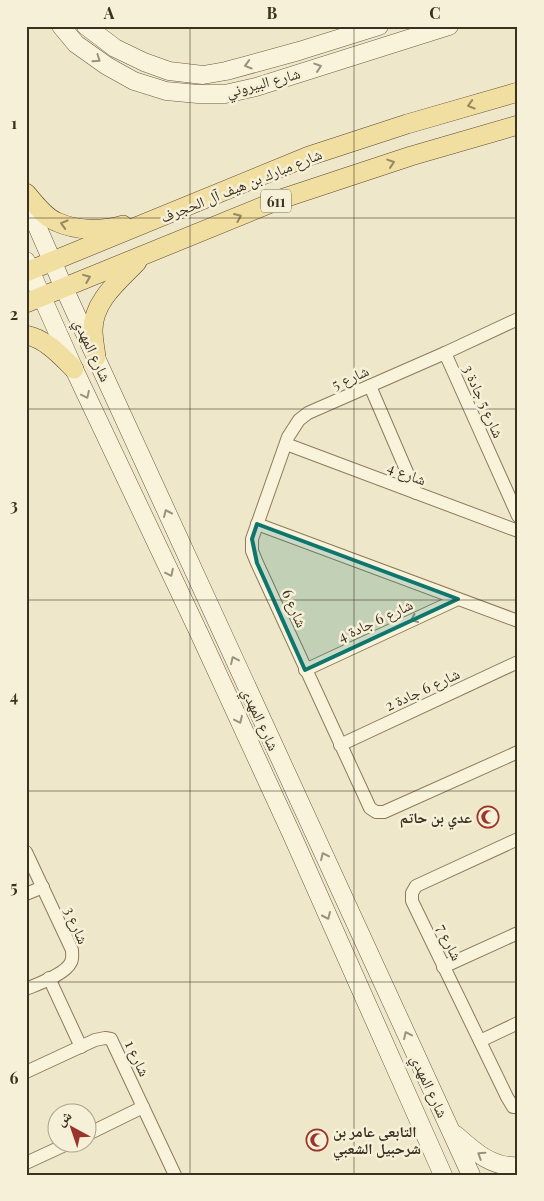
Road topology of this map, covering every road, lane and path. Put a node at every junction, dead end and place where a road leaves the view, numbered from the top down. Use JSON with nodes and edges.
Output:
{"nodes":[{"id":1,"x":61,"y":26,"type":"edge"},
{"id":2,"x":86,"y":26,"type":"edge"},
{"id":3,"x":379,"y":26,"type":"edge"},
{"id":4,"x":428,"y":29,"type":"edge"},
{"id":5,"x":518,"y":92,"type":"edge"},
{"id":6,"x":518,"y":125,"type":"edge"},
{"id":7,"x":26,"y":193,"type":"edge"},
{"id":8,"x":26,"y":201,"type":"edge"},
{"id":9,"x":179,"y":209,"type":"junction"},
{"id":10,"x":142,"y":257,"type":"junction"},
{"id":11,"x":52,"y":262,"type":"junction"},
{"id":12,"x":28,"y":268,"type":"edge"},
{"id":13,"x":64,"y":288,"type":"junction"},
{"id":14,"x":34,"y":300,"type":"edge"},
{"id":15,"x":518,"y":319,"type":"edge"},
{"id":16,"x":26,"y":335,"type":"edge"},
{"id":17,"x":445,"y":353,"type":"junction"},
{"id":18,"x":96,"y":357,"type":"junction"},
{"id":19,"x":74,"y":369,"type":"junction"},
{"id":20,"x":370,"y":386,"type":"junction"},
{"id":21,"x":286,"y":444,"type":"junction"},
{"id":22,"x":416,"y":493,"type":"junction"},
{"id":23,"x":518,"y":516,"type":"edge"},
{"id":24,"x":257,"y":524,"type":"junction"},
{"id":25,"x":518,"y":532,"type":"edge"},
{"id":26,"x":458,"y":599,"type":"junction"},
{"id":27,"x":518,"y":621,"type":"edge"},
{"id":28,"x":518,"y":662,"type":"edge"},
{"id":29,"x":305,"y":670,"type":"junction"},
{"id":30,"x":340,"y":744,"type":"junction"},
{"id":31,"x":518,"y":752,"type":"edge"},
{"id":32,"x":285,"y":820,"type":"junction"},
{"id":33,"x":313,"y":832,"type":"junction"},
{"id":34,"x":518,"y":839,"type":"edge"},
{"id":35,"x":26,"y":852,"type":"edge"},
{"id":36,"x":313,"y":884,"type":"junction"},
{"id":37,"x":43,"y":887,"type":"junction"},
{"id":38,"x":26,"y":894,"type":"edge"},
{"id":39,"x":341,"y":894,"type":"junction"},
{"id":40,"x":518,"y":933,"type":"edge"},
{"id":41,"x":443,"y":967,"type":"junction"},
{"id":42,"x":50,"y":978,"type":"junction"},
{"id":43,"x":26,"y":989,"type":"edge"},
{"id":44,"x":518,"y":1023,"type":"edge"},
{"id":45,"x":480,"y":1041,"type":"junction"},
{"id":46,"x":81,"y":1047,"type":"junction"},
{"id":47,"x":26,"y":1072,"type":"edge"},
{"id":48,"x":143,"y":1107,"type":"junction"},
{"id":49,"x":518,"y":1107,"type":"edge"},
{"id":50,"x":98,"y":1129,"type":"edge"},
{"id":51,"x":451,"y":1130,"type":"junction"},
{"id":52,"x":426,"y":1139,"type":"junction"},
{"id":53,"x":48,"y":1153,"type":"edge"},
{"id":54,"x":26,"y":1163,"type":"edge"},
{"id":55,"x":518,"y":1166,"type":"edge"},
{"id":56,"x":175,"y":1175,"type":"edge"},
{"id":57,"x":430,"y":1175,"type":"edge"},
{"id":58,"x":443,"y":1175,"type":"edge"},
{"id":59,"x":471,"y":1175,"type":"edge"}],
"edges":[{"from":1,"to":4,"type":"main road","name":"شارع البيروني","one_way":true},
{"from":3,"to":2,"type":"main road","name":"شارع البيروني","one_way":true},
{"from":5,"to":9,"type":"main road","name":"شارع مبارك بن هيف آل الحجرف","number":"611","one_way":true},
{"from":10,"to":6,"type":"main road","name":"شارع مبارك بن هيف آل الحجرف","number":"611","one_way":true},
{"from":9,"to":7,"type":"main road","one_way":true},
{"from":8,"to":11,"type":"main road","name":"شارع المهدي"},
{"from":9,"to":11,"type":"main road","name":"شارع مبارك بن هيف آل الحجرف","number":"611"},
{"from":13,"to":10,"type":"main road","name":"شارع مبارك بن هيف آل الحجرف","number":"611","one_way":true},
{"from":10,"to":18,"type":"main road"},
{"from":11,"to":12,"type":"main road","name":"شارع مبارك بن هيف آل الحجرف","number":"611"},
{"from":11,"to":13,"type":"main road","name":"شارع المهدي"},
{"from":12,"to":14,"type":"main road","name":"شارع المهدي"},
{"from":13,"to":14,"type":"main road","name":"شارع مبارك بن هيف آل الحجرف","number":"611"},
{"from":13,"to":18,"type":"main road","name":"شارع المهدي"},
{"from":14,"to":19,"type":"main road","name":"شارع المهدي"},
{"from":15,"to":17,"type":"street","name":"شارع 5"},
{"from":16,"to":19,"type":"main road"},
{"from":17,"to":20,"type":"street","name":"شارع 5"},
{"from":17,"to":23,"type":"street","name":"شارع 5 جادة 3"},
{"from":33,"to":18,"type":"main road","name":"شارع المهدي","one_way":true},
{"from":19,"to":32,"type":"main road","name":"شارع المهدي","one_way":true},
{"from":20,"to":21,"type":"street","name":"شارع 5"},
{"from":20,"to":22,"type":"street"},
{"from":21,"to":22,"type":"street","name":"شارع 4"},
{"from":21,"to":24,"type":"street","name":"شارع 5"},
{"from":22,"to":25,"type":"street","name":"شارع 4"},
{"from":24,"to":26,"type":"street"},
{"from":24,"to":29,"type":"street","name":"شارع 6"},
{"from":26,"to":27,"type":"street"},
{"from":26,"to":29,"type":"street","name":"شارع 6 جادة 4","one_way":true},
{"from":28,"to":30,"type":"street","name":"شارع 6 جادة 2"},
{"from":29,"to":30,"type":"street","name":"شارع 6"},
{"from":30,"to":31,"type":"street","name":"شارع 6"},
{"from":32,"to":33,"type":"main road"},
{"from":32,"to":36,"type":"main road","name":"شارع المهدي"},
{"from":39,"to":33,"type":"main road","name":"شارع المهدي","one_way":true},
{"from":34,"to":41,"type":"street","name":"شارع 7"},
{"from":35,"to":37,"type":"street","name":"شارع 3"},
{"from":36,"to":39,"type":"main road"},
{"from":36,"to":52,"type":"main road","name":"شارع المهدي","one_way":true},
{"from":37,"to":38,"type":"street"},
{"from":37,"to":42,"type":"street","name":"شارع 3"},
{"from":51,"to":39,"type":"main road","name":"شارع المهدي","one_way":true},
{"from":40,"to":41,"type":"street"},
{"from":41,"to":45,"type":"street","name":"شارع 7"},
{"from":42,"to":43,"type":"street","name":"شارع 3"},
{"from":42,"to":46,"type":"street"},
{"from":44,"to":45,"type":"street"},
{"from":45,"to":49,"type":"street","name":"شارع 7"},
{"from":46,"to":47,"type":"street","name":"شارع 1"},
{"from":46,"to":48,"type":"street","name":"شارع 1"},
{"from":48,"to":50,"type":"street"},
{"from":48,"to":56,"type":"street","name":"شارع 1"},
{"from":55,"to":51,"type":"main road","one_way":true},
{"from":51,"to":59,"type":"main road","name":"شارع المهدي"},
{"from":52,"to":57,"type":"main road"},
{"from":52,"to":58,"type":"main road","name":"شارع المهدي"},
{"from":53,"to":54,"type":"street"}]}
